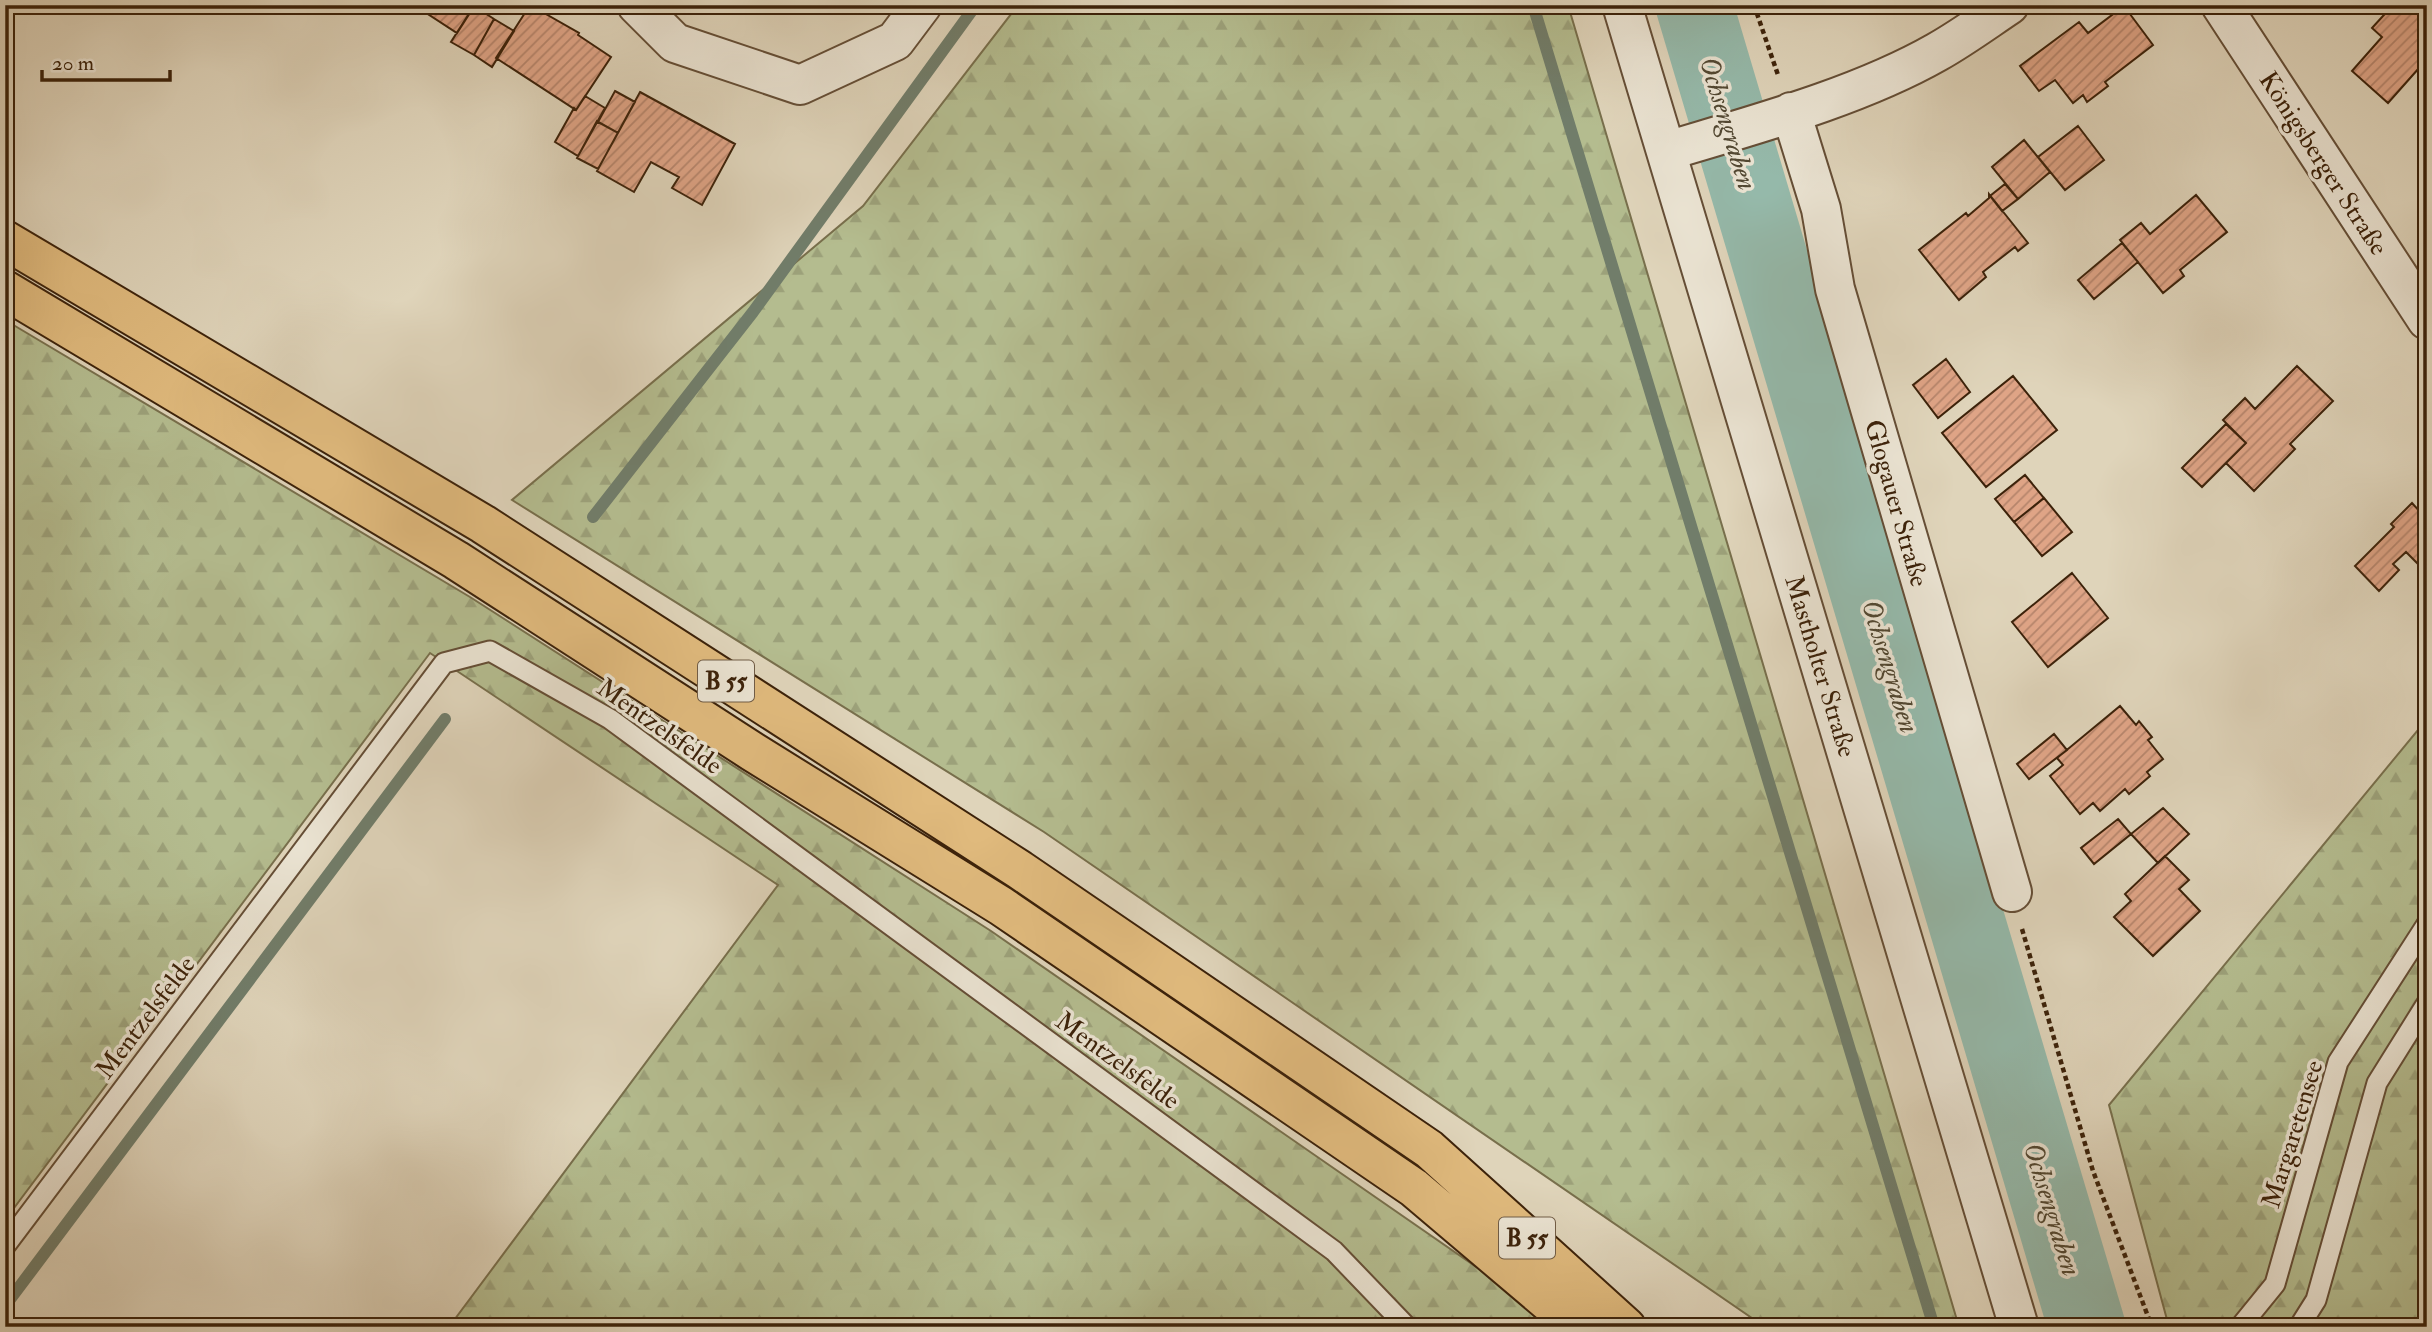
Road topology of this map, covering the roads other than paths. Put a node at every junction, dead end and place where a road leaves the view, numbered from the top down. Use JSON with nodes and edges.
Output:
{"nodes":[{"id":1,"x":637,"y":5,"type":"edge"},
{"id":2,"x":922,"y":5,"type":"edge"},
{"id":3,"x":1622,"y":5,"type":"edge"},
{"id":4,"x":2009,"y":5,"type":"edge"},
{"id":5,"x":2221,"y":5,"type":"edge"},
{"id":6,"x":1783,"y":115,"type":"junction"},
{"id":7,"x":1682,"y":147,"type":"junction"},
{"id":8,"x":5,"y":240,"type":"edge"},
{"id":9,"x":5,"y":290,"type":"edge"},
{"id":10,"x":2427,"y":320,"type":"edge"},
{"id":11,"x":2012,"y":892,"type":"road end"},
{"id":12,"x":2427,"y":924,"type":"edge"},
{"id":13,"x":2427,"y":1003,"type":"edge"},
{"id":14,"x":5,"y":1246,"type":"edge"},
{"id":15,"x":1407,"y":1327,"type":"edge"},
{"id":16,"x":1578,"y":1327,"type":"edge"},
{"id":17,"x":1626,"y":1327,"type":"edge"},
{"id":18,"x":2019,"y":1327,"type":"edge"},
{"id":19,"x":2240,"y":1327,"type":"edge"},
{"id":20,"x":2299,"y":1327,"type":"edge"}],
"edges":[{"from":1,"to":2,"type":"street"},
{"from":3,"to":7,"type":"street","name":"Mastholter Straße"},
{"from":4,"to":6,"type":"street"},
{"from":5,"to":10,"type":"street","name":"Königsberger Straße"},
{"from":6,"to":7,"type":"street"},
{"from":6,"to":11,"type":"street","name":"Glogauer Straße"},
{"from":7,"to":18,"type":"street","name":"Mastholter Straße"},
{"from":8,"to":17,"type":"main road","number":"B 55"},
{"from":9,"to":16,"type":"main road","number":"B 55"},
{"from":12,"to":19,"type":"lane","name":"Margaretensee"},
{"from":13,"to":20,"type":"lane"},
{"from":14,"to":15,"type":"lane","name":"Mentzelsfelde"}]}
